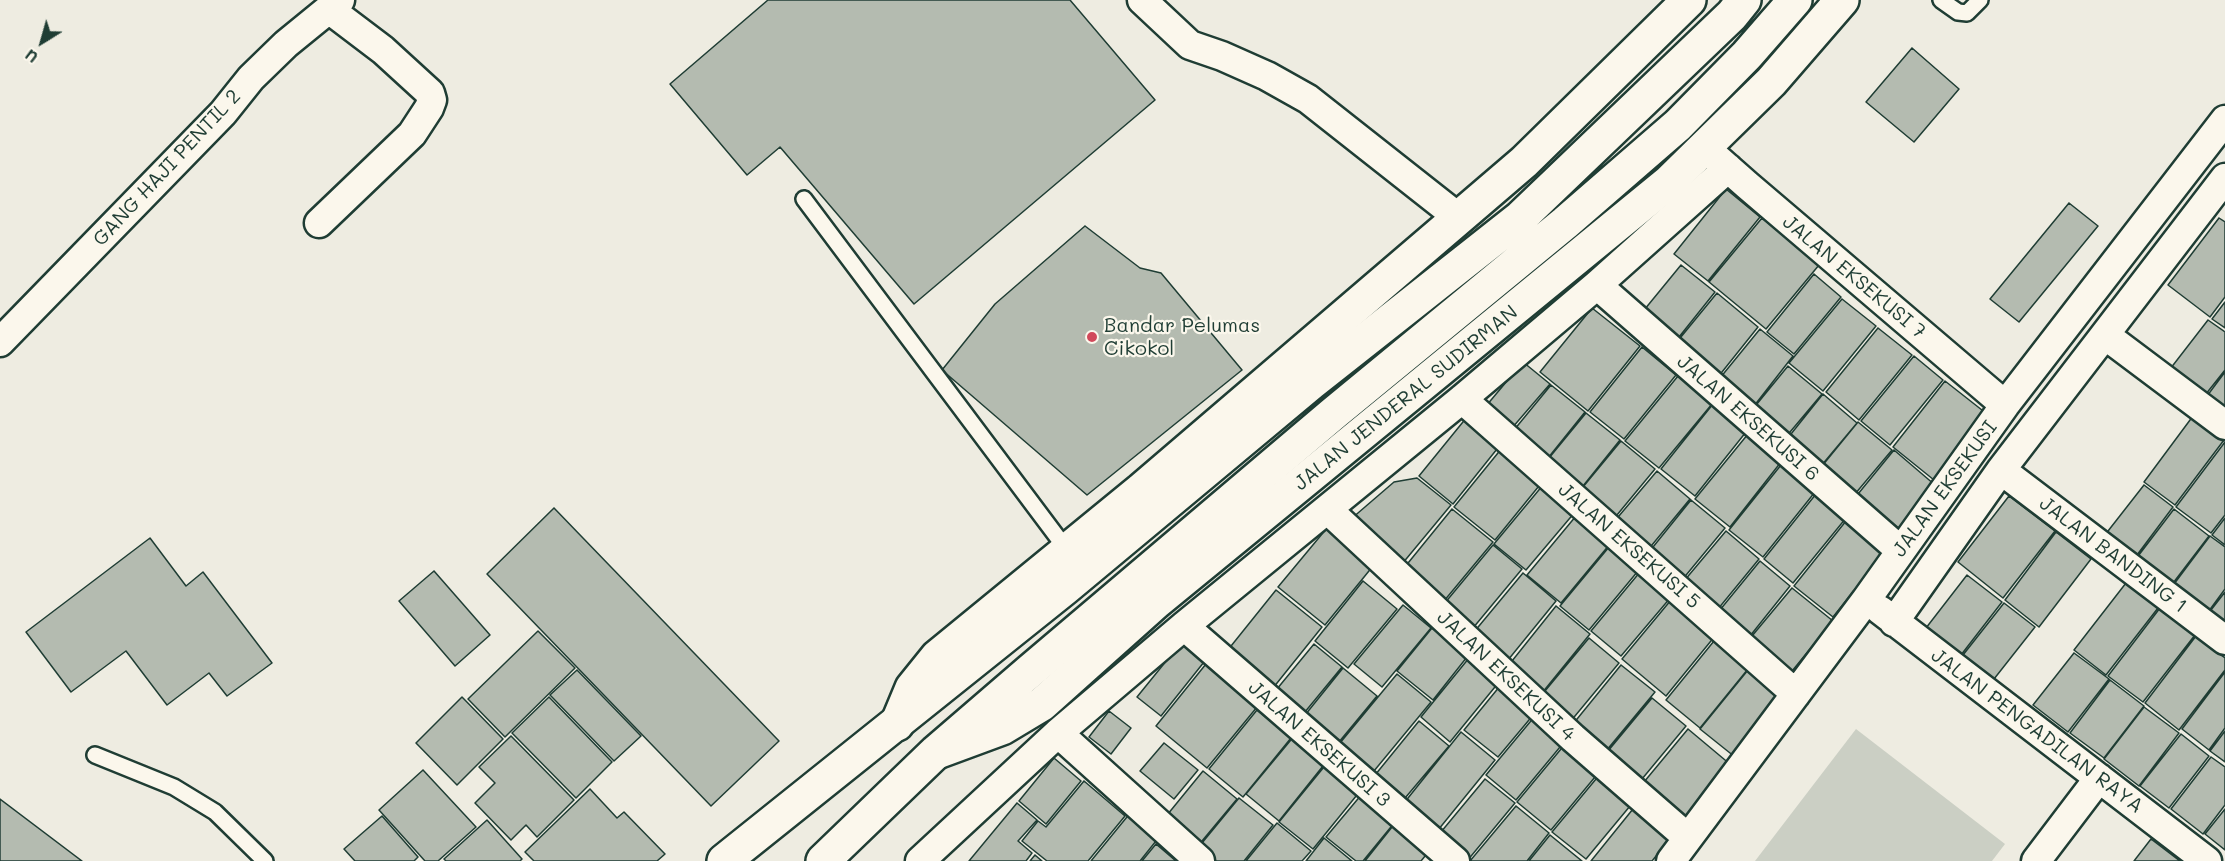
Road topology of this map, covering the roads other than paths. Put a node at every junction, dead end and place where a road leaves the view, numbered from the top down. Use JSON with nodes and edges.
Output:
{"nodes":[{"id":1,"x":1142,"y":0,"type":"edge"},
{"id":2,"x":1689,"y":0,"type":"edge"},
{"id":3,"x":1744,"y":0,"type":"edge"},
{"id":4,"x":1796,"y":0,"type":"edge"},
{"id":5,"x":1842,"y":0,"type":"edge"},
{"id":6,"x":1941,"y":0,"type":"edge"},
{"id":7,"x":1980,"y":0,"type":"edge"},
{"id":8,"x":334,"y":4,"type":"edge"},
{"id":9,"x":2225,"y":120,"type":"edge"},
{"id":10,"x":1704,"y":146,"type":"junction"},
{"id":11,"x":1728,"y":168,"type":"junction"},
{"id":12,"x":2220,"y":196,"type":"edge"},
{"id":13,"x":804,"y":199,"type":"dead end"},
{"id":14,"x":1459,"y":219,"type":"junction"},
{"id":15,"x":319,"y":223,"type":"dead end"},
{"id":16,"x":1597,"y":285,"type":"junction"},
{"id":17,"x":2105,"y":334,"type":"junction"},
{"id":18,"x":0,"y":342,"type":"edge"},
{"id":19,"x":1462,"y":399,"type":"junction"},
{"id":20,"x":2005,"y":405,"type":"junction"},
{"id":21,"x":2225,"y":425,"type":"edge"},
{"id":22,"x":2001,"y":470,"type":"junction"},
{"id":23,"x":1328,"y":510,"type":"junction"},
{"id":24,"x":1234,"y":539,"type":"junction"},
{"id":25,"x":1067,"y":550,"type":"junction"},
{"id":26,"x":1900,"y":551,"type":"junction"},
{"id":27,"x":1259,"y":565,"type":"junction"},
{"id":28,"x":1866,"y":600,"type":"junction"},
{"id":29,"x":1894,"y":622,"type":"junction"},
{"id":30,"x":1184,"y":626,"type":"junction"},
{"id":31,"x":2225,"y":640,"type":"edge"},
{"id":32,"x":1796,"y":694,"type":"junction"},
{"id":33,"x":897,"y":724,"type":"junction"},
{"id":34,"x":1059,"y":733,"type":"junction"},
{"id":35,"x":936,"y":752,"type":"junction"},
{"id":36,"x":95,"y":754,"type":"dead end"},
{"id":37,"x":2099,"y":778,"type":"junction"},
{"id":38,"x":1688,"y":838,"type":"junction"},
{"id":39,"x":930,"y":858,"type":"edge"},
{"id":40,"x":264,"y":861,"type":"edge"},
{"id":41,"x":724,"y":861,"type":"edge"},
{"id":42,"x":823,"y":861,"type":"edge"},
{"id":43,"x":1200,"y":861,"type":"edge"},
{"id":44,"x":1455,"y":861,"type":"edge"},
{"id":45,"x":1671,"y":861,"type":"edge"},
{"id":46,"x":2036,"y":861,"type":"edge"},
{"id":47,"x":2207,"y":861,"type":"edge"}],
"edges":[{"from":1,"to":14,"type":"street"},
{"from":2,"to":14,"type":"main road"},
{"from":3,"to":33,"type":"main road"},
{"from":4,"to":35,"type":"main road","name":"JALAN JENDERAL SUDIRMAN"},
{"from":5,"to":10,"type":"main road","name":"JALAN JENDERAL SUDIRMAN"},
{"from":6,"to":7,"type":"lane"},
{"from":8,"to":15,"type":"street"},
{"from":8,"to":18,"type":"street","name":"GANG HAJI PENTIL 2"},
{"from":9,"to":20,"type":"street","name":"JALAN EKSEKUSI"},
{"from":10,"to":11,"type":"street","name":"JALAN EKSEKUSI 7"},
{"from":10,"to":24,"type":"main road","name":"JALAN JENDERAL SUDIRMAN"},
{"from":11,"to":16,"type":"street"},
{"from":11,"to":20,"type":"street","name":"JALAN EKSEKUSI 7"},
{"from":12,"to":17,"type":"street","name":"JALAN EKSEKUSI"},
{"from":13,"to":25,"type":"lane"},
{"from":14,"to":25,"type":"main road"},
{"from":16,"to":19,"type":"street"},
{"from":16,"to":26,"type":"street","name":"JALAN EKSEKUSI 6"},
{"from":17,"to":21,"type":"street"},
{"from":17,"to":22,"type":"street","name":"JALAN EKSEKUSI"},
{"from":19,"to":23,"type":"street"},
{"from":19,"to":32,"type":"street","name":"JALAN EKSEKUSI 5"},
{"from":20,"to":26,"type":"street","name":"JALAN EKSEKUSI"},
{"from":22,"to":29,"type":"street","name":"JALAN EKSEKUSI"},
{"from":22,"to":31,"type":"street","name":"JALAN BANDING 1"},
{"from":23,"to":27,"type":"street"},
{"from":23,"to":38,"type":"street","name":"JALAN EKSEKUSI 4"},
{"from":24,"to":27,"type":"street"},
{"from":24,"to":35,"type":"main road","name":"JALAN JENDERAL SUDIRMAN"},
{"from":25,"to":33,"type":"main road"},
{"from":26,"to":28,"type":"street","name":"JALAN EKSEKUSI"},
{"from":27,"to":30,"type":"street"},
{"from":28,"to":29,"type":"street","name":"JALAN PENGADILAN RAYA"},
{"from":28,"to":32,"type":"street","name":"JALAN EKSEKUSI"},
{"from":29,"to":37,"type":"street","name":"JALAN PENGADILAN RAYA"},
{"from":30,"to":34,"type":"street"},
{"from":30,"to":44,"type":"street","name":"JALAN EKSEKUSI 3"},
{"from":32,"to":38,"type":"street","name":"JALAN EKSEKUSI"},
{"from":33,"to":41,"type":"main road"},
{"from":34,"to":39,"type":"street"},
{"from":34,"to":43,"type":"street"},
{"from":35,"to":42,"type":"main road","name":"JALAN JENDERAL SUDIRMAN"},
{"from":36,"to":40,"type":"lane"},
{"from":37,"to":46,"type":"street"},
{"from":37,"to":47,"type":"street","name":"JALAN PENGADILAN RAYA"},
{"from":38,"to":45,"type":"street","name":"JALAN EKSEKUSI"}]}
